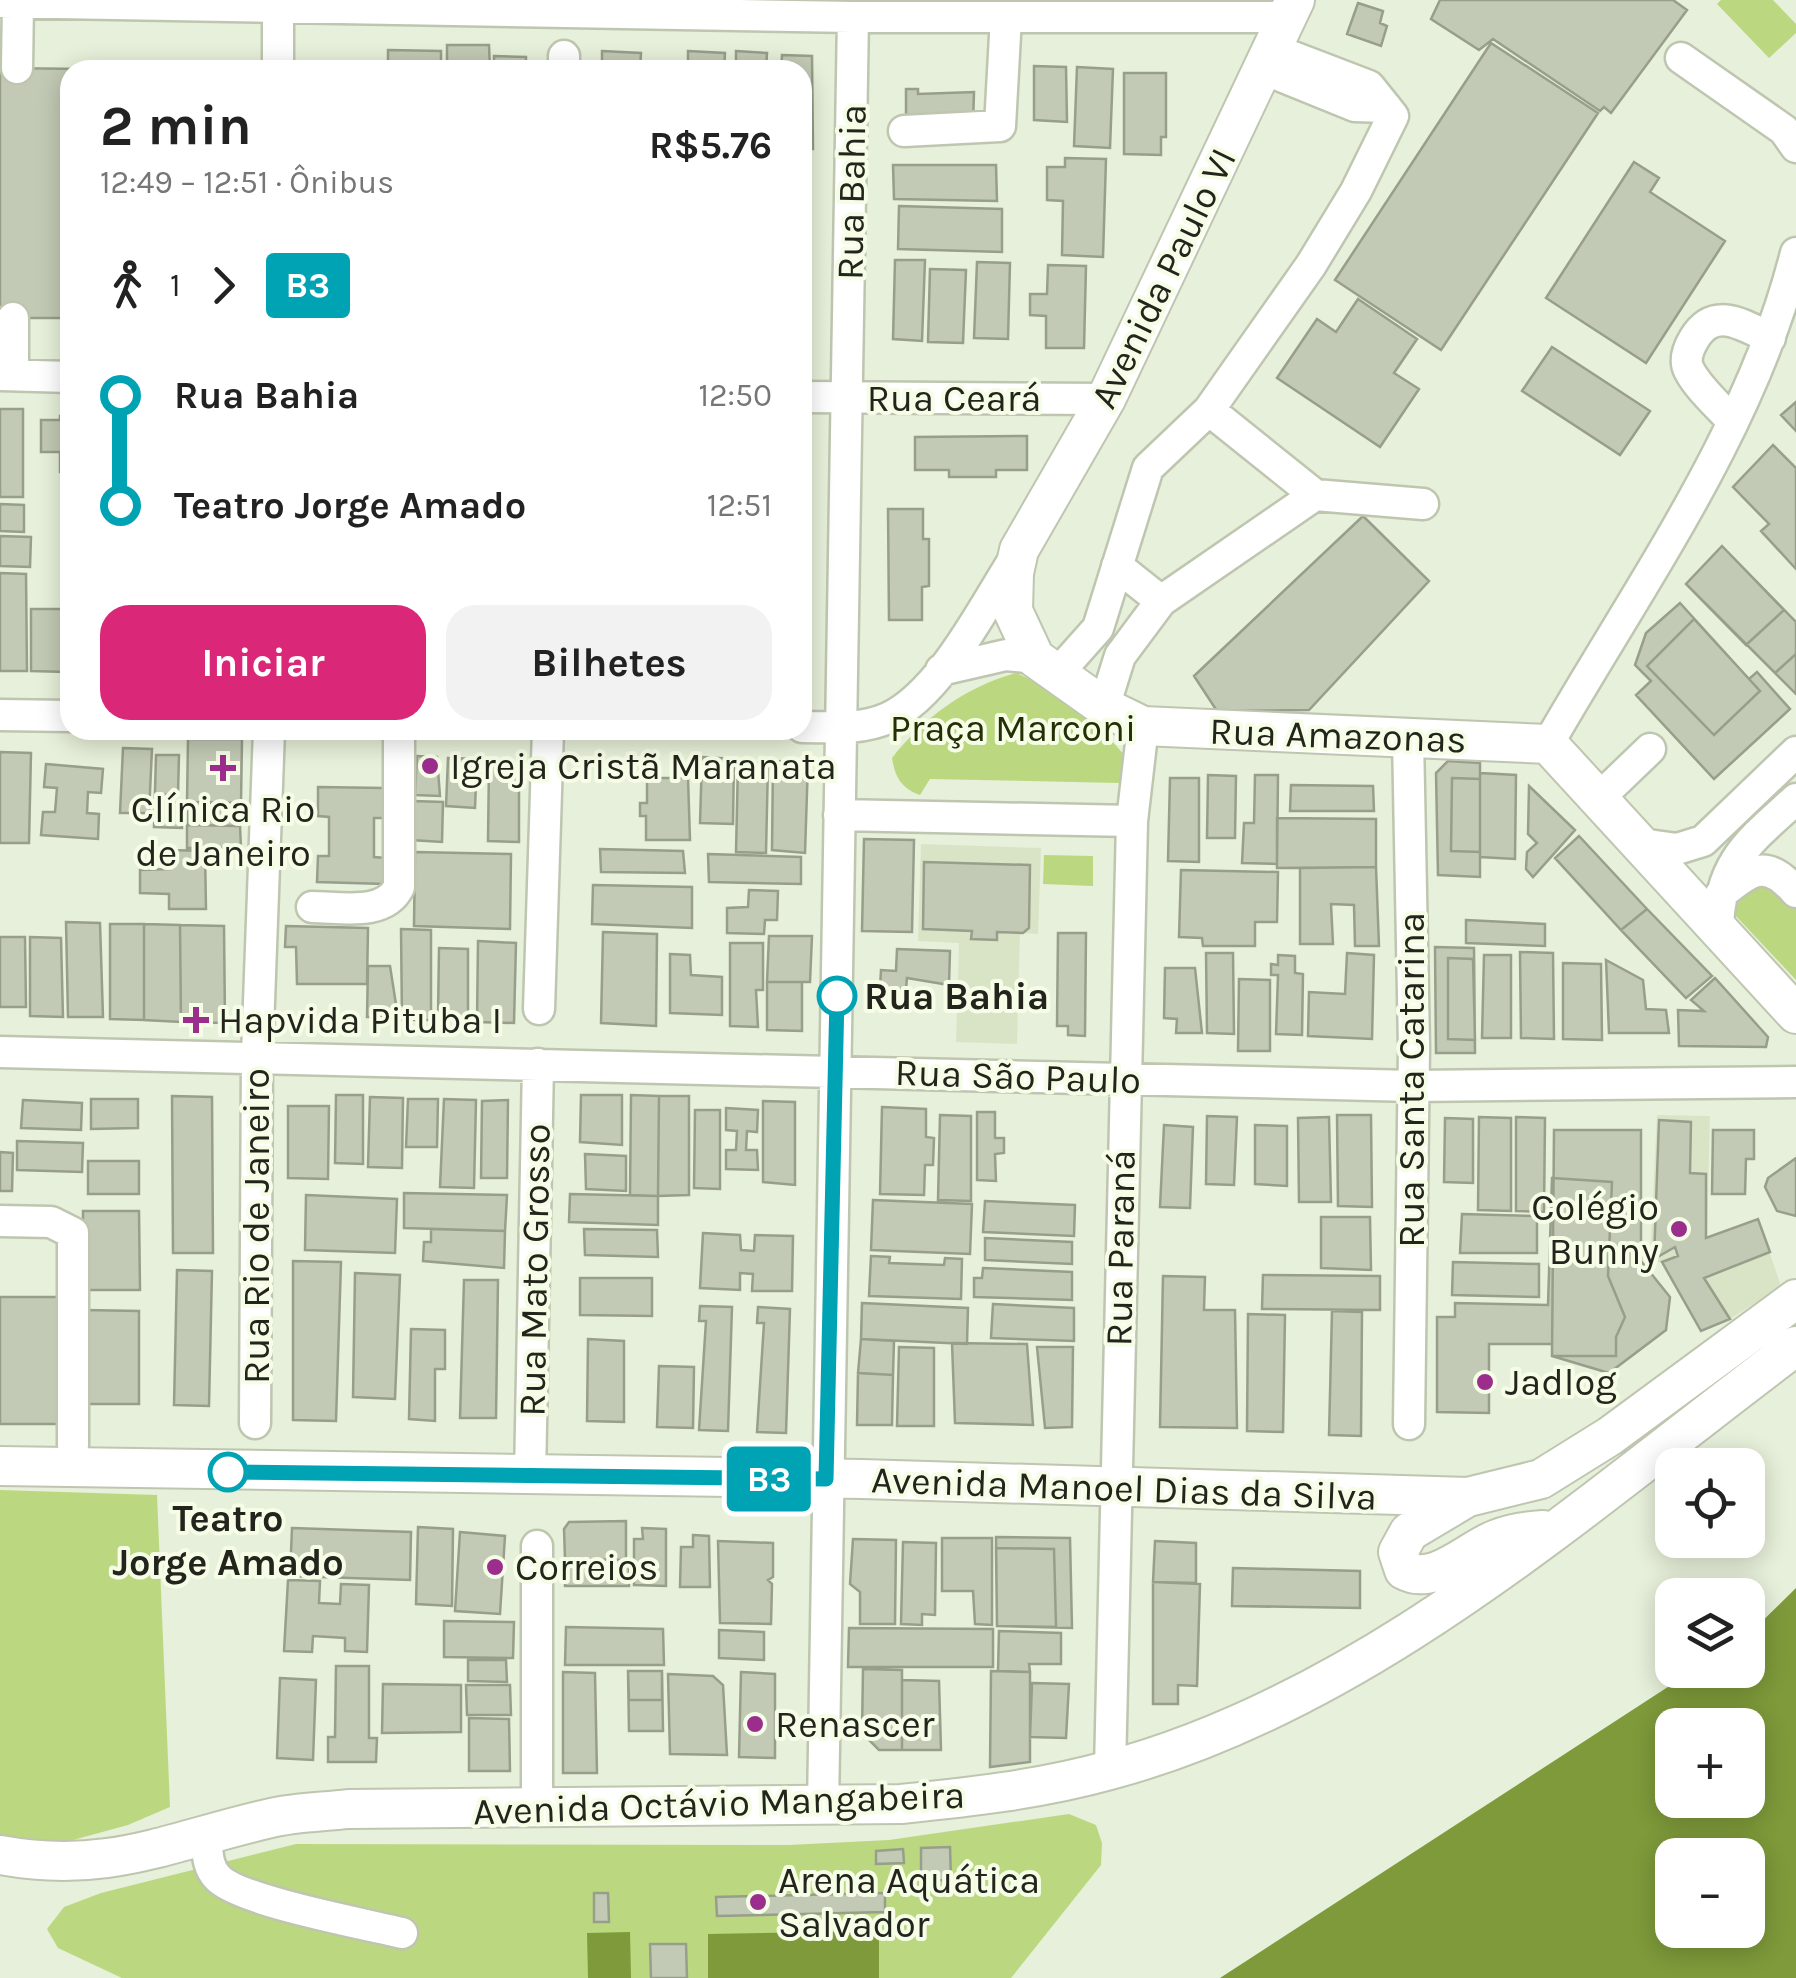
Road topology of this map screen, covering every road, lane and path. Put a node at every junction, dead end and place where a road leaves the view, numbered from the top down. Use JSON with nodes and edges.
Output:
{"nodes":[{"id":1,"x":9,"y":2,"type":"edge"},
{"id":2,"x":566,"y":5,"type":"edge"},
{"id":3,"x":278,"y":9,"type":"junction"},
{"id":4,"x":852,"y":17,"type":"junction"},
{"id":5,"x":1006,"y":17,"type":"junction"},
{"id":6,"x":1281,"y":34,"type":"edge"},
{"id":7,"x":1680,"y":58,"type":"dead end"},
{"id":8,"x":278,"y":60,"type":"edge"},
{"id":9,"x":17,"y":68,"type":"dead end"},
{"id":10,"x":904,"y":131,"type":"dead end"},
{"id":11,"x":1796,"y":147,"type":"edge"},
{"id":12,"x":1796,"y":253,"type":"edge"},
{"id":13,"x":12,"y":318,"type":"dead end"},
{"id":14,"x":1770,"y":338,"type":"junction"},
{"id":15,"x":7,"y":375,"type":"edge"},
{"id":16,"x":60,"y":377,"type":"edge"},
{"id":17,"x":812,"y":397,"type":"edge"},
{"id":18,"x":849,"y":397,"type":"junction"},
{"id":19,"x":1106,"y":399,"type":"junction"},
{"id":20,"x":1209,"y":410,"type":"junction"},
{"id":21,"x":1731,"y":420,"type":"junction"},
{"id":22,"x":1314,"y":496,"type":"junction"},
{"id":23,"x":1423,"y":504,"type":"dead end"},
{"id":24,"x":1019,"y":550,"type":"junction"},
{"id":25,"x":1117,"y":566,"type":"junction"},
{"id":26,"x":1161,"y":601,"type":"junction"},
{"id":27,"x":1092,"y":636,"type":"junction"},
{"id":28,"x":1120,"y":656,"type":"junction"},
{"id":29,"x":1046,"y":666,"type":"junction"},
{"id":30,"x":942,"y":670,"type":"junction"},
{"id":31,"x":1104,"y":707,"type":"junction"},
{"id":32,"x":0,"y":715,"type":"edge"},
{"id":33,"x":60,"y":716,"type":"edge"},
{"id":34,"x":812,"y":726,"type":"edge"},
{"id":35,"x":1142,"y":726,"type":"junction"},
{"id":36,"x":839,"y":727,"type":"junction"},
{"id":37,"x":1408,"y":736,"type":"junction"},
{"id":38,"x":269,"y":740,"type":"edge"},
{"id":39,"x":399,"y":740,"type":"edge"},
{"id":40,"x":548,"y":740,"type":"edge"},
{"id":41,"x":1548,"y":744,"type":"junction"},
{"id":42,"x":1650,"y":748,"type":"dead end"},
{"id":43,"x":1796,"y":752,"type":"edge"},
{"id":44,"x":1598,"y":798,"type":"junction"},
{"id":45,"x":1789,"y":814,"type":"edge"},
{"id":46,"x":839,"y":815,"type":"junction"},
{"id":47,"x":1132,"y":821,"type":"junction"},
{"id":48,"x":1716,"y":829,"type":"junction"},
{"id":49,"x":1640,"y":844,"type":"junction"},
{"id":50,"x":1796,"y":892,"type":"edge"},
{"id":51,"x":312,"y":907,"type":"dead end"},
{"id":52,"x":1720,"y":911,"type":"junction"},
{"id":53,"x":540,"y":1009,"type":"dead end"},
{"id":54,"x":1796,"y":1014,"type":"edge"},
{"id":55,"x":0,"y":1052,"type":"edge"},
{"id":56,"x":257,"y":1056,"type":"junction"},
{"id":57,"x":538,"y":1064,"type":"junction"},
{"id":58,"x":836,"y":1071,"type":"junction"},
{"id":59,"x":1124,"y":1079,"type":"junction"},
{"id":60,"x":1796,"y":1082,"type":"edge"},
{"id":61,"x":1414,"y":1086,"type":"junction"},
{"id":62,"x":0,"y":1221,"type":"edge"},
{"id":63,"x":1796,"y":1299,"type":"edge"},
{"id":64,"x":1796,"y":1346,"type":"edge"},
{"id":65,"x":255,"y":1422,"type":"dead end"},
{"id":66,"x":1409,"y":1424,"type":"dead end"},
{"id":67,"x":73,"y":1446,"type":"dead end"},
{"id":68,"x":0,"y":1466,"type":"edge"},
{"id":69,"x":530,"y":1477,"type":"junction"},
{"id":70,"x":826,"y":1479,"type":"junction"},
{"id":71,"x":1114,"y":1485,"type":"junction"},
{"id":72,"x":1468,"y":1497,"type":"junction"},
{"id":73,"x":1550,"y":1530,"type":"junction"},
{"id":74,"x":537,"y":1546,"type":"dead end"},
{"id":75,"x":1110,"y":1770,"type":"junction"},
{"id":76,"x":824,"y":1807,"type":"junction"},
{"id":77,"x":537,"y":1810,"type":"junction"},
{"id":78,"x":206,"y":1835,"type":"junction"},
{"id":79,"x":0,"y":1855,"type":"edge"},
{"id":80,"x":402,"y":1933,"type":"dead end"}],
"edges":[{"from":1,"to":3,"type":"street"},
{"from":1,"to":9,"type":"street"},
{"from":2,"to":3,"type":"street"},
{"from":2,"to":4,"type":"street"},
{"from":3,"to":8,"type":"street"},
{"from":4,"to":5,"type":"street"},
{"from":4,"to":18,"type":"street","name":"Rua Bahia"},
{"from":5,"to":6,"type":"street"},
{"from":5,"to":10,"type":"street"},
{"from":6,"to":19,"type":"main road","name":"Avenida Paulo VI"},
{"from":6,"to":20,"type":"street"},
{"from":7,"to":11,"type":"street"},
{"from":12,"to":14,"type":"street"},
{"from":13,"to":15,"type":"street"},
{"from":14,"to":21,"type":"street"},
{"from":14,"to":21,"type":"street"},
{"from":15,"to":16,"type":"street"},
{"from":17,"to":18,"type":"street","name":"Rua Ceará"},
{"from":18,"to":19,"type":"street","name":"Rua Ceará"},
{"from":18,"to":36,"type":"street","name":"Rua Bahia"},
{"from":19,"to":24,"type":"main road","name":"Avenida Paulo VI"},
{"from":20,"to":22,"type":"street"},
{"from":20,"to":25,"type":"street"},
{"from":21,"to":41,"type":"street"},
{"from":22,"to":23,"type":"street"},
{"from":22,"to":26,"type":"street"},
{"from":24,"to":29,"type":"main road","name":"Avenida Paulo VI"},
{"from":24,"to":30,"type":"street","name":"Avenida Paulo VI"},
{"from":25,"to":26,"type":"street"},
{"from":25,"to":27,"type":"street"},
{"from":26,"to":28,"type":"street"},
{"from":27,"to":28,"type":"street"},
{"from":27,"to":29,"type":"street"},
{"from":28,"to":31,"type":"street"},
{"from":29,"to":30,"type":"street"},
{"from":29,"to":31,"type":"main road","name":"Rua Amazonas"},
{"from":30,"to":36,"type":"street"},
{"from":31,"to":35,"type":"main road","name":"Rua Amazonas"},
{"from":32,"to":33,"type":"street"},
{"from":34,"to":36,"type":"street"},
{"from":35,"to":37,"type":"main road","name":"Rua Amazonas"},
{"from":35,"to":47,"type":"street","name":"Rua Paraná"},
{"from":36,"to":46,"type":"street","name":"Rua Bahia"},
{"from":37,"to":41,"type":"main road","name":"Rua Amazonas"},
{"from":37,"to":61,"type":"street","name":"Rua Santa Catarina"},
{"from":38,"to":56,"type":"street","name":"Rua Rio de Janeiro"},
{"from":39,"to":51,"type":"street"},
{"from":40,"to":53,"type":"street"},
{"from":41,"to":44,"type":"main road"},
{"from":42,"to":44,"type":"street"},
{"from":43,"to":48,"type":"street"},
{"from":44,"to":49,"type":"main road"},
{"from":45,"to":48,"type":"street"},
{"from":45,"to":52,"type":"street"},
{"from":46,"to":47,"type":"street"},
{"from":46,"to":58,"type":"street","name":"Rua Bahia"},
{"from":47,"to":59,"type":"street","name":"Rua Paraná"},
{"from":48,"to":49,"type":"street"},
{"from":49,"to":52,"type":"main road"},
{"from":50,"to":52,"type":"street"},
{"from":52,"to":54,"type":"main road"},
{"from":55,"to":56,"type":"street","name":"Rua São Paulo"},
{"from":56,"to":57,"type":"street","name":"Rua São Paulo"},
{"from":56,"to":65,"type":"street","name":"Rua Rio de Janeiro"},
{"from":57,"to":58,"type":"street","name":"Rua São Paulo"},
{"from":57,"to":69,"type":"street","name":"Rua Mato Grosso"},
{"from":58,"to":59,"type":"street","name":"Rua São Paulo"},
{"from":58,"to":70,"type":"street","name":"Rua Bahia"},
{"from":59,"to":61,"type":"street","name":"Rua São Paulo"},
{"from":59,"to":71,"type":"street","name":"Rua Paraná"},
{"from":60,"to":61,"type":"street","name":"Rua São Paulo"},
{"from":61,"to":66,"type":"street","name":"Rua Santa Catarina"},
{"from":62,"to":67,"type":"street"},
{"from":63,"to":72,"type":"main road"},
{"from":64,"to":73,"type":"main road","name":"Avenida Octávio Mangabeira"},
{"from":68,"to":69,"type":"main road","name":"Avenida Manoel Dias da Silva"},
{"from":69,"to":70,"type":"main road","name":"Avenida Manoel Dias da Silva"},
{"from":70,"to":71,"type":"main road","name":"Avenida Manoel Dias da Silva"},
{"from":70,"to":76,"type":"street","name":"Rua Bahia"},
{"from":71,"to":72,"type":"main road","name":"Avenida Manoel Dias da Silva"},
{"from":71,"to":75,"type":"street","name":"Rua Paraná"},
{"from":72,"to":73,"type":"main road"},
{"from":73,"to":75,"type":"main road","name":"Avenida Octávio Mangabeira"},
{"from":74,"to":77,"type":"street"},
{"from":75,"to":76,"type":"main road","name":"Avenida Octávio Mangabeira"},
{"from":76,"to":77,"type":"main road","name":"Avenida Octávio Mangabeira"},
{"from":77,"to":78,"type":"main road","name":"Avenida Octávio Mangabeira"},
{"from":78,"to":79,"type":"main road","name":"Avenida Octávio Mangabeira"},
{"from":78,"to":80,"type":"street"}]}
